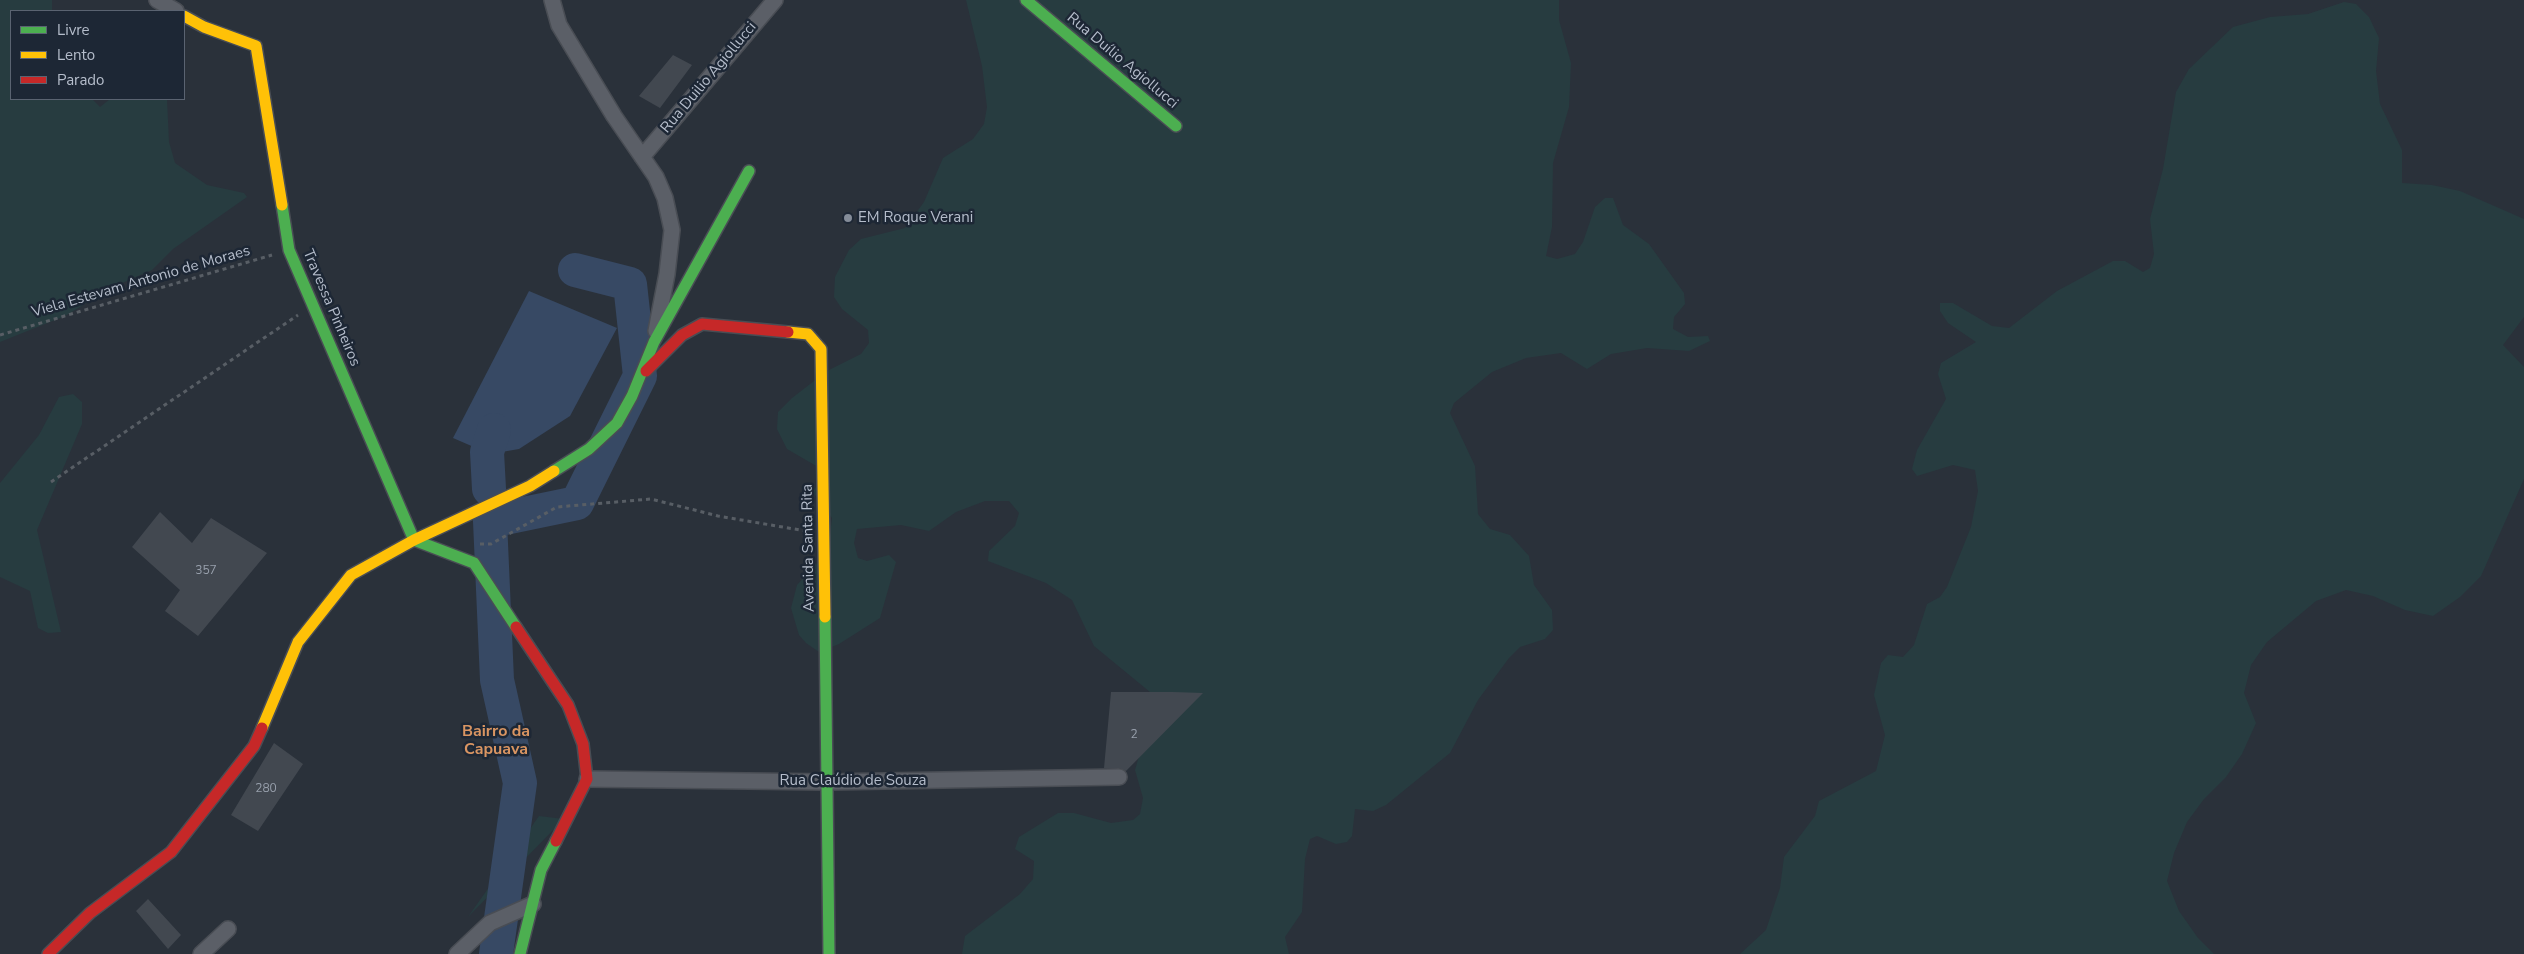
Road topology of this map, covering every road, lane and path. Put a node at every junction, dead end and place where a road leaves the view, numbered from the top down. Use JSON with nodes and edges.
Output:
{"nodes":[{"id":1,"x":157,"y":0,"type":"edge"},
{"id":2,"x":552,"y":0,"type":"edge"},
{"id":3,"x":775,"y":0,"type":"edge"},
{"id":4,"x":1026,"y":0,"type":"edge"},
{"id":5,"x":174,"y":10,"type":"edge"},
{"id":6,"x":185,"y":16,"type":"edge"},
{"id":7,"x":1176,"y":126,"type":"dead end"},
{"id":8,"x":642,"y":157,"type":"junction"},
{"id":9,"x":749,"y":171,"type":"dead end"},
{"id":10,"x":289,"y":250,"type":"junction"},
{"id":11,"x":313,"y":305,"type":"junction"},
{"id":12,"x":0,"y":335,"type":"edge"},
{"id":13,"x":654,"y":342,"type":"junction"},
{"id":14,"x":640,"y":376,"type":"junction"},
{"id":15,"x":51,"y":482,"type":"dead end"},
{"id":16,"x":824,"y":534,"type":"junction"},
{"id":17,"x":414,"y":540,"type":"junction"},
{"id":18,"x":472,"y":543,"type":"dead end"},
{"id":19,"x":1119,"y":777,"type":"dead end"},
{"id":20,"x":587,"y":779,"type":"junction"},
{"id":21,"x":827,"y":782,"type":"junction"},
{"id":22,"x":534,"y":904,"type":"junction"},
{"id":23,"x":228,"y":929,"type":"dead end"},
{"id":24,"x":48,"y":954,"type":"edge"},
{"id":25,"x":201,"y":954,"type":"edge"},
{"id":26,"x":456,"y":954,"type":"edge"},
{"id":27,"x":520,"y":954,"type":"edge"},
{"id":28,"x":534,"y":954,"type":"edge"},
{"id":29,"x":828,"y":954,"type":"edge"}],
"edges":[{"from":1,"to":5,"type":"street"},
{"from":2,"to":8,"type":"street"},
{"from":3,"to":8,"type":"street","name":"Rua Duilio Agiollucci"},
{"from":4,"to":7,"type":"street","name":"Rua Duílio Agiollucci"},
{"from":6,"to":10,"type":"street","name":"Travessa Pinheiros"},
{"from":8,"to":13,"type":"street"},
{"from":9,"to":13,"type":"street"},
{"from":10,"to":11,"type":"street","name":"Travessa Pinheiros"},
{"from":10,"to":12,"type":"path","name":"Viela Estevam Antonio de Moraes"},
{"from":11,"to":15,"type":"path"},
{"from":11,"to":17,"type":"street","name":"Travessa Pinheiros"},
{"from":13,"to":14,"type":"street"},
{"from":14,"to":16,"type":"street","name":"Avenida Santa Rita"},
{"from":14,"to":17,"type":"street"},
{"from":16,"to":18,"type":"path"},
{"from":16,"to":21,"type":"street","name":"Avenida Santa Rita"},
{"from":17,"to":20,"type":"street"},
{"from":17,"to":24,"type":"street"},
{"from":19,"to":21,"type":"street","name":"Rua Claúdio de Souza"},
{"from":20,"to":21,"type":"street","name":"Rua Claúdio de Souza"},
{"from":20,"to":22,"type":"street"},
{"from":21,"to":29,"type":"street","name":"Avenida Santa Rita"},
{"from":22,"to":26,"type":"street"},
{"from":22,"to":27,"type":"street"},
{"from":23,"to":25,"type":"street"},
{"from":27,"to":28,"type":"street"}]}
